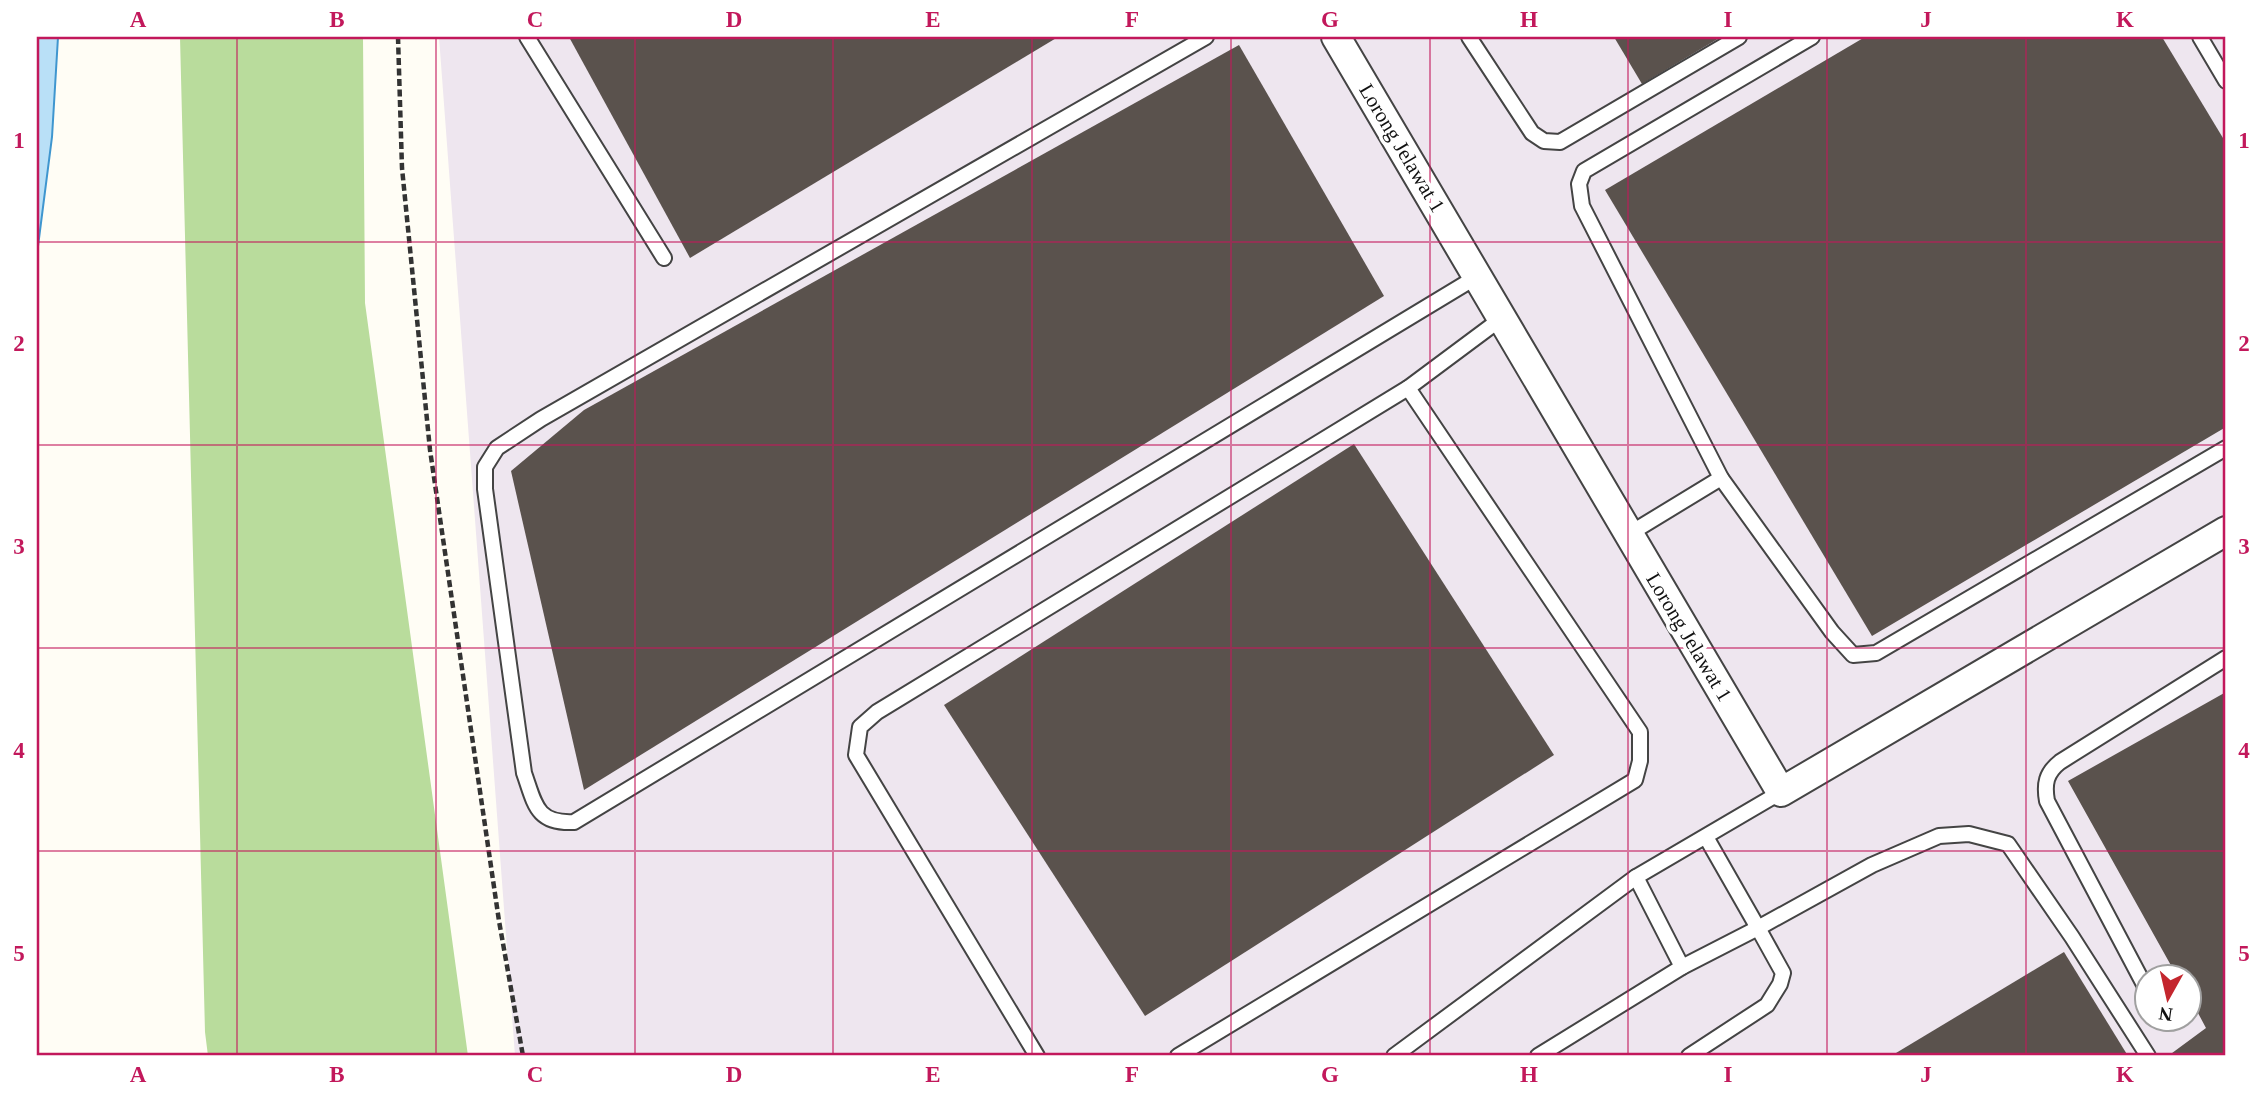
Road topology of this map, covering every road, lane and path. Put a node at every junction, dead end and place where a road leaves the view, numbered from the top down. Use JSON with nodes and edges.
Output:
{"nodes":[{"id":1,"x":398,"y":37,"type":"edge"},
{"id":2,"x":527,"y":37,"type":"edge"},
{"id":3,"x":1206,"y":37,"type":"edge"},
{"id":4,"x":1336,"y":37,"type":"edge"},
{"id":5,"x":1469,"y":37,"type":"edge"},
{"id":6,"x":1739,"y":37,"type":"edge"},
{"id":7,"x":1812,"y":37,"type":"edge"},
{"id":8,"x":2200,"y":37,"type":"edge"},
{"id":9,"x":2226,"y":82,"type":"edge"},
{"id":10,"x":664,"y":258,"type":"dead end"},
{"id":11,"x":1478,"y":276,"type":"junction"},
{"id":12,"x":1502,"y":318,"type":"junction"},
{"id":13,"x":1408,"y":388,"type":"junction"},
{"id":14,"x":2226,"y":448,"type":"edge"},
{"id":15,"x":1721,"y":478,"type":"junction"},
{"id":16,"x":2226,"y":531,"type":"edge"},
{"id":17,"x":1629,"y":534,"type":"junction"},
{"id":18,"x":2226,"y":658,"type":"edge"},
{"id":19,"x":1781,"y":792,"type":"junction"},
{"id":20,"x":1706,"y":837,"type":"junction"},
{"id":21,"x":1636,"y":877,"type":"junction"},
{"id":22,"x":1758,"y":928,"type":"junction"},
{"id":23,"x":1682,"y":967,"type":"junction"},
{"id":24,"x":2134,"y":967,"type":"edge"},
{"id":25,"x":523,"y":1056,"type":"edge"},
{"id":26,"x":1037,"y":1056,"type":"edge"},
{"id":27,"x":1178,"y":1056,"type":"edge"},
{"id":28,"x":1394,"y":1056,"type":"edge"},
{"id":29,"x":1538,"y":1056,"type":"edge"},
{"id":30,"x":1689,"y":1056,"type":"edge"},
{"id":31,"x":2148,"y":1056,"type":"edge"}],
"edges":[{"from":1,"to":25,"type":"path"},
{"from":2,"to":10,"type":"lane"},
{"from":3,"to":11,"type":"lane"},
{"from":4,"to":11,"type":"street","name":"Lorong Jelawat 1"},
{"from":5,"to":6,"type":"lane"},
{"from":7,"to":15,"type":"lane"},
{"from":8,"to":9,"type":"lane"},
{"from":11,"to":12,"type":"street","name":"Lorong Jelawat 1"},
{"from":12,"to":13,"type":"lane"},
{"from":12,"to":17,"type":"street","name":"Lorong Jelawat 1"},
{"from":13,"to":26,"type":"lane"},
{"from":13,"to":27,"type":"lane"},
{"from":14,"to":15,"type":"lane"},
{"from":15,"to":17,"type":"lane"},
{"from":16,"to":19,"type":"street"},
{"from":17,"to":19,"type":"street","name":"Lorong Jelawat 1"},
{"from":18,"to":24,"type":"lane"},
{"from":19,"to":20,"type":"lane"},
{"from":20,"to":21,"type":"lane"},
{"from":20,"to":22,"type":"lane"},
{"from":21,"to":23,"type":"lane"},
{"from":21,"to":28,"type":"lane"},
{"from":22,"to":23,"type":"lane"},
{"from":22,"to":30,"type":"lane"},
{"from":22,"to":31,"type":"lane"},
{"from":23,"to":29,"type":"lane"}]}
